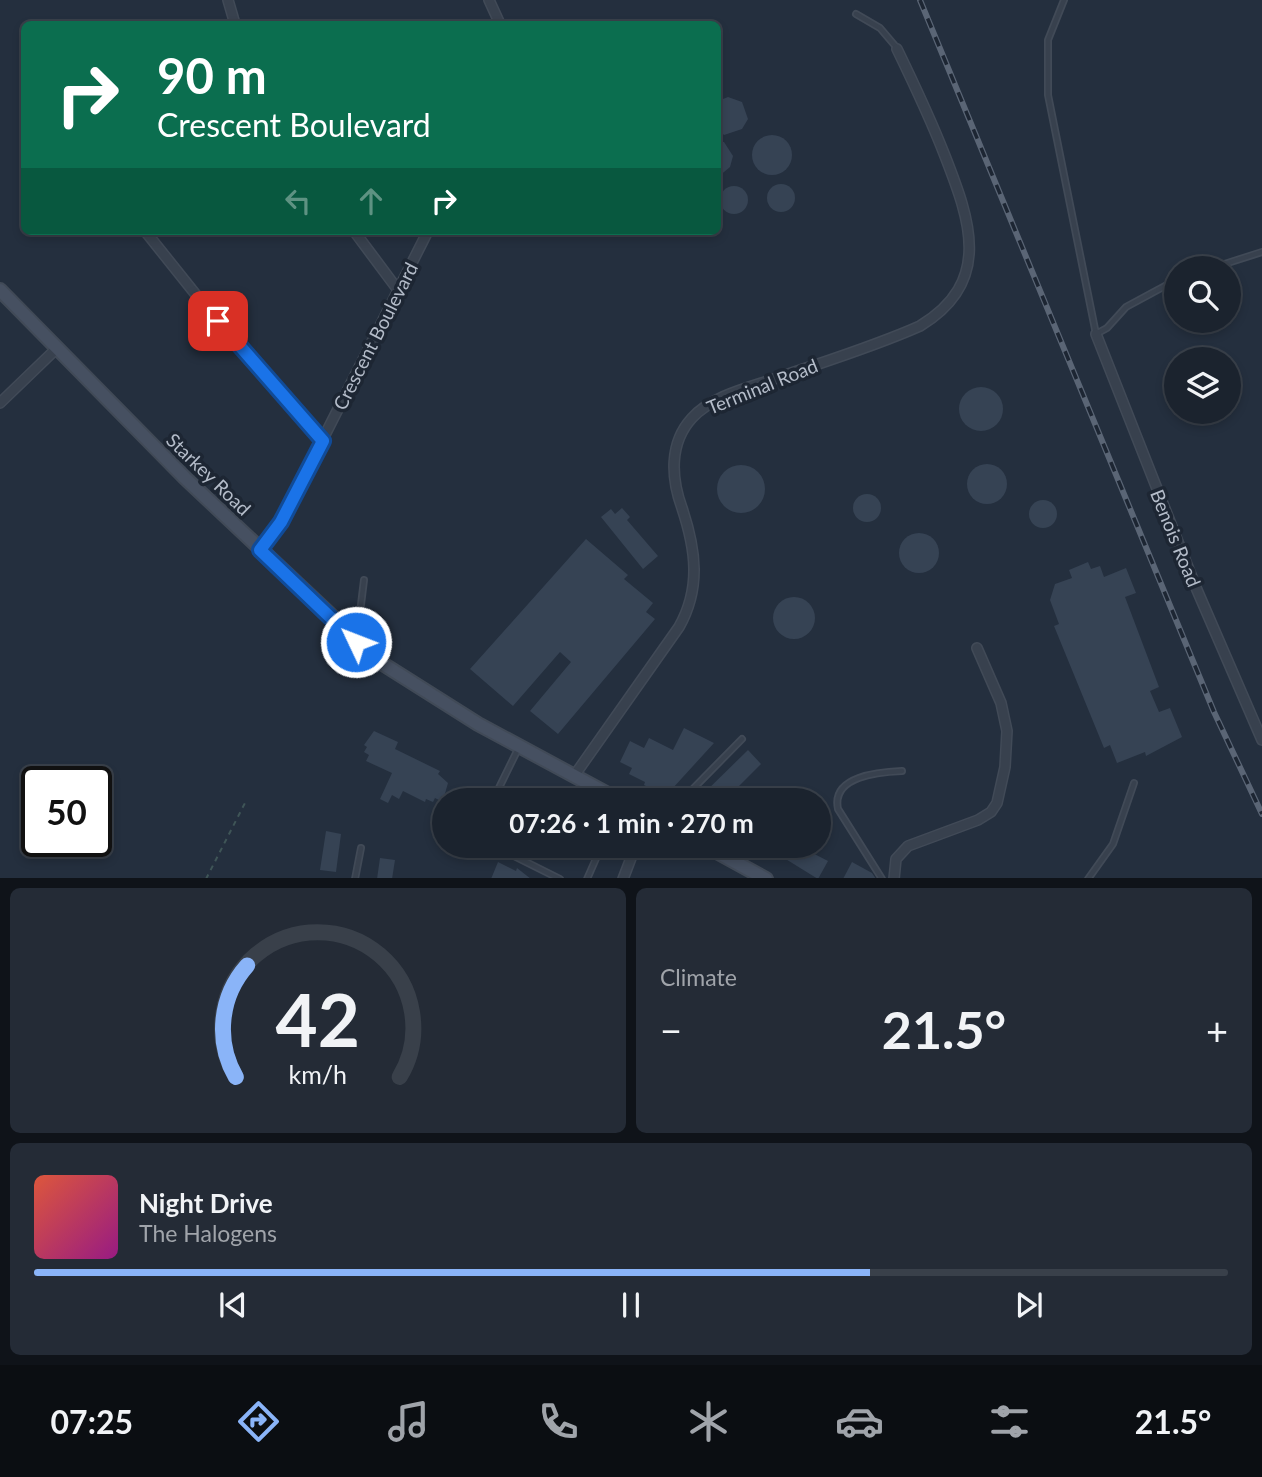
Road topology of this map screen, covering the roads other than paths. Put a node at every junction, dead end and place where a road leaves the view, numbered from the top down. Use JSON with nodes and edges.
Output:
{"nodes":[{"id":1,"x":228,"y":0,"type":"edge"},
{"id":2,"x":489,"y":0,"type":"edge"},
{"id":3,"x":1064,"y":0,"type":"edge"},
{"id":4,"x":856,"y":14,"type":"dead end"},
{"id":5,"x":234,"y":21,"type":"edge"},
{"id":6,"x":499,"y":21,"type":"edge"},
{"id":7,"x":897,"y":49,"type":"joint"},
{"id":8,"x":148,"y":235,"type":"edge"},
{"id":9,"x":357,"y":235,"type":"edge"},
{"id":10,"x":426,"y":235,"type":"edge"},
{"id":11,"x":1262,"y":251,"type":"edge"},
{"id":12,"x":1241,"y":258,"type":"edge"},
{"id":13,"x":1164,"y":286,"type":"edge"},
{"id":14,"x":0,"y":290,"type":"edge"},
{"id":15,"x":398,"y":290,"type":"junction"},
{"id":16,"x":1096,"y":334,"type":"junction"},
{"id":17,"x":55,"y":350,"type":"junction"},
{"id":18,"x":0,"y":403,"type":"edge"},
{"id":19,"x":323,"y":441,"type":"junction"},
{"id":20,"x":260,"y":550,"type":"junction"},
{"id":21,"x":364,"y":580,"type":"dead end"},
{"id":22,"x":356,"y":642,"type":"junction"},
{"id":23,"x":977,"y":648,"type":"dead end"},
{"id":24,"x":742,"y":739,"type":"dead end"},
{"id":25,"x":1262,"y":740,"type":"edge"},
{"id":26,"x":520,"y":747,"type":"junction"},
{"id":27,"x":902,"y":771,"type":"dead end"},
{"id":28,"x":574,"y":776,"type":"junction"},
{"id":29,"x":1134,"y":783,"type":"dead end"},
{"id":30,"x":500,"y":788,"type":"edge"},
{"id":31,"x":596,"y":788,"type":"edge"},
{"id":32,"x":694,"y":788,"type":"edge"},
{"id":33,"x":361,"y":848,"type":"dead end"},
{"id":34,"x":519,"y":858,"type":"edge"},
{"id":35,"x":596,"y":858,"type":"edge"},
{"id":36,"x":631,"y":858,"type":"edge"},
{"id":37,"x":728,"y":858,"type":"edge"},
{"id":38,"x":355,"y":878,"type":"edge"},
{"id":39,"x":560,"y":878,"type":"edge"},
{"id":40,"x":587,"y":878,"type":"edge"},
{"id":41,"x":623,"y":878,"type":"edge"},
{"id":42,"x":766,"y":878,"type":"edge"},
{"id":43,"x":882,"y":878,"type":"edge"},
{"id":44,"x":894,"y":878,"type":"edge"},
{"id":45,"x":1088,"y":878,"type":"edge"}],
"edges":[{"from":1,"to":5,"type":"street"},
{"from":2,"to":6,"type":"street"},
{"from":3,"to":16,"type":"lane"},
{"from":4,"to":7,"type":"lane"},
{"from":7,"to":28,"type":"street","name":"Terminal Road"},
{"from":8,"to":19,"type":"street"},
{"from":9,"to":15,"type":"street"},
{"from":10,"to":15,"type":"street","name":"Crescent Boulevard"},
{"from":11,"to":12,"type":"lane"},
{"from":13,"to":16,"type":"lane"},
{"from":14,"to":17,"type":"main road","name":"Starkey Road"},
{"from":15,"to":19,"type":"street","name":"Crescent Boulevard"},
{"from":16,"to":25,"type":"street","name":"Benois Road"},
{"from":17,"to":18,"type":"street"},
{"from":17,"to":20,"type":"main road","name":"Starkey Road"},
{"from":19,"to":20,"type":"street","name":"Crescent Boulevard"},
{"from":20,"to":22,"type":"main road","name":"Starkey Road"},
{"from":21,"to":22,"type":"lane"},
{"from":22,"to":26,"type":"main road","name":"Starkey Road"},
{"from":23,"to":44,"type":"street"},
{"from":24,"to":32,"type":"lane"},
{"from":26,"to":28,"type":"main road","name":"Starkey Road"},
{"from":26,"to":30,"type":"lane"},
{"from":27,"to":43,"type":"lane"},
{"from":28,"to":31,"type":"main road","name":"Starkey Road"},
{"from":29,"to":45,"type":"lane"},
{"from":33,"to":38,"type":"lane"},
{"from":34,"to":39,"type":"lane"},
{"from":35,"to":40,"type":"lane"},
{"from":36,"to":41,"type":"street"},
{"from":37,"to":42,"type":"main road"}]}
